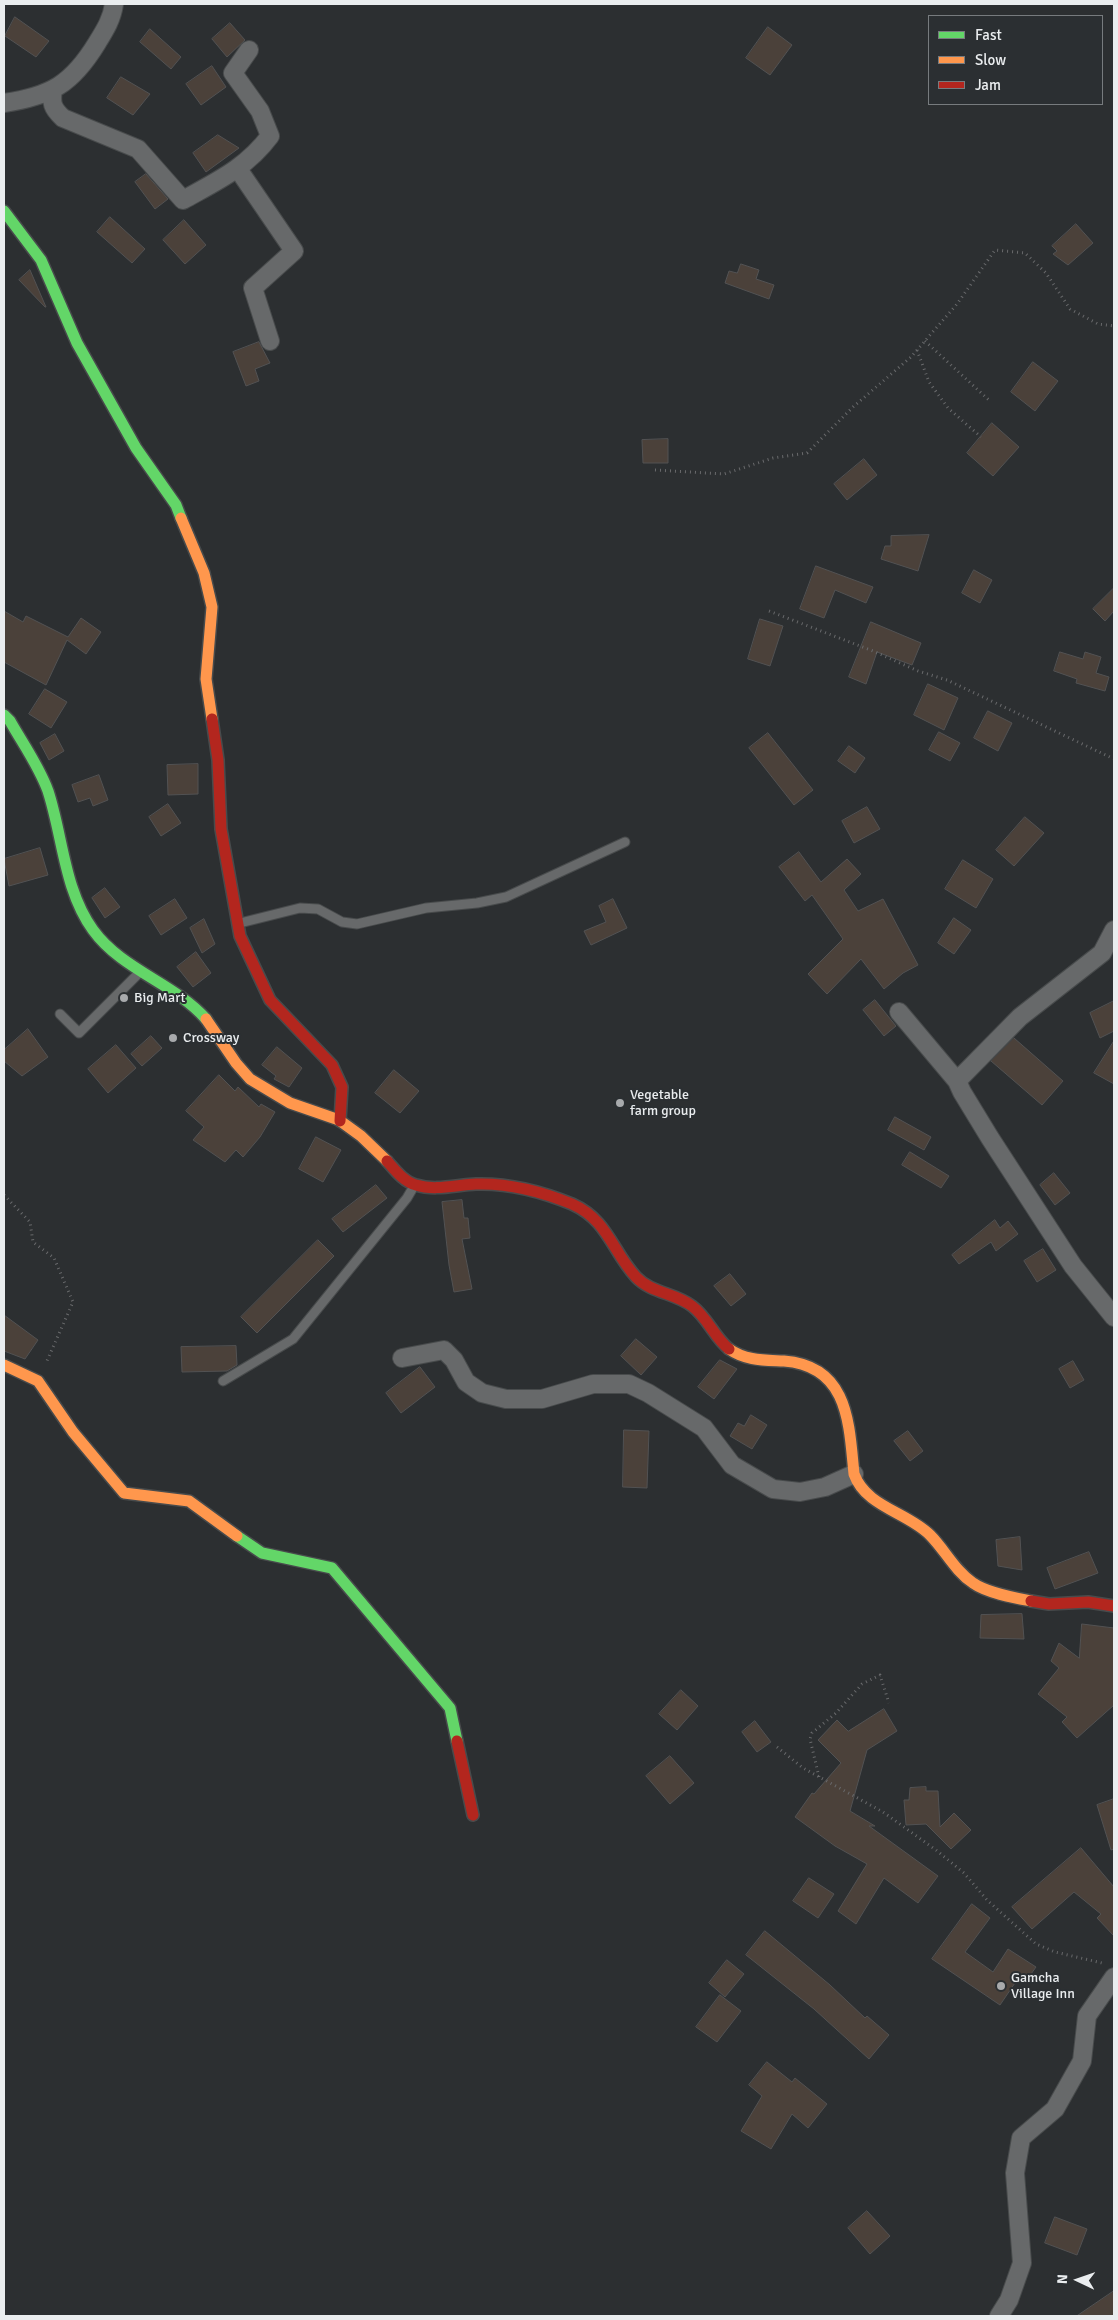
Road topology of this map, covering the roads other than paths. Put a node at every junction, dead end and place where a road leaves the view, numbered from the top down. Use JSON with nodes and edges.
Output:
{"nodes":[{"id":1,"x":114,"y":4,"type":"edge"},
{"id":2,"x":249,"y":50,"type":"dead end"},
{"id":3,"x":53,"y":89,"type":"junction"},
{"id":4,"x":4,"y":103,"type":"edge"},
{"id":5,"x":238,"y":169,"type":"junction"},
{"id":6,"x":4,"y":212,"type":"edge"},
{"id":7,"x":270,"y":341,"type":"dead end"},
{"id":8,"x":4,"y":715,"type":"edge"},
{"id":9,"x":625,"y":842,"type":"dead end"},
{"id":10,"x":237,"y":924,"type":"junction"},
{"id":11,"x":1114,"y":930,"type":"edge"},
{"id":12,"x":142,"y":971,"type":"junction"},
{"id":13,"x":899,"y":1012,"type":"dead end"},
{"id":14,"x":60,"y":1014,"type":"dead end"},
{"id":15,"x":957,"y":1081,"type":"junction"},
{"id":16,"x":340,"y":1121,"type":"junction"},
{"id":17,"x":414,"y":1185,"type":"junction"},
{"id":18,"x":1114,"y":1318,"type":"edge"},
{"id":19,"x":402,"y":1358,"type":"dead end"},
{"id":20,"x":4,"y":1365,"type":"edge"},
{"id":21,"x":223,"y":1381,"type":"dead end"},
{"id":22,"x":854,"y":1474,"type":"junction"},
{"id":23,"x":1114,"y":1606,"type":"edge"},
{"id":24,"x":473,"y":1815,"type":"dead end"},
{"id":25,"x":1109,"y":1970,"type":"edge"},
{"id":26,"x":999,"y":2316,"type":"edge"}],
"edges":[{"from":1,"to":3,"type":"street"},
{"from":2,"to":5,"type":"street"},
{"from":3,"to":4,"type":"street"},
{"from":3,"to":5,"type":"street"},
{"from":5,"to":7,"type":"street"},
{"from":6,"to":10,"type":"street"},
{"from":8,"to":12,"type":"street"},
{"from":9,"to":10,"type":"lane"},
{"from":10,"to":16,"type":"street"},
{"from":11,"to":15,"type":"street"},
{"from":12,"to":14,"type":"lane"},
{"from":12,"to":16,"type":"street"},
{"from":13,"to":15,"type":"street"},
{"from":15,"to":18,"type":"street"},
{"from":16,"to":17,"type":"street"},
{"from":17,"to":21,"type":"lane"},
{"from":17,"to":22,"type":"street"},
{"from":19,"to":22,"type":"street"},
{"from":20,"to":24,"type":"street"},
{"from":22,"to":23,"type":"street"},
{"from":25,"to":26,"type":"street"}]}
